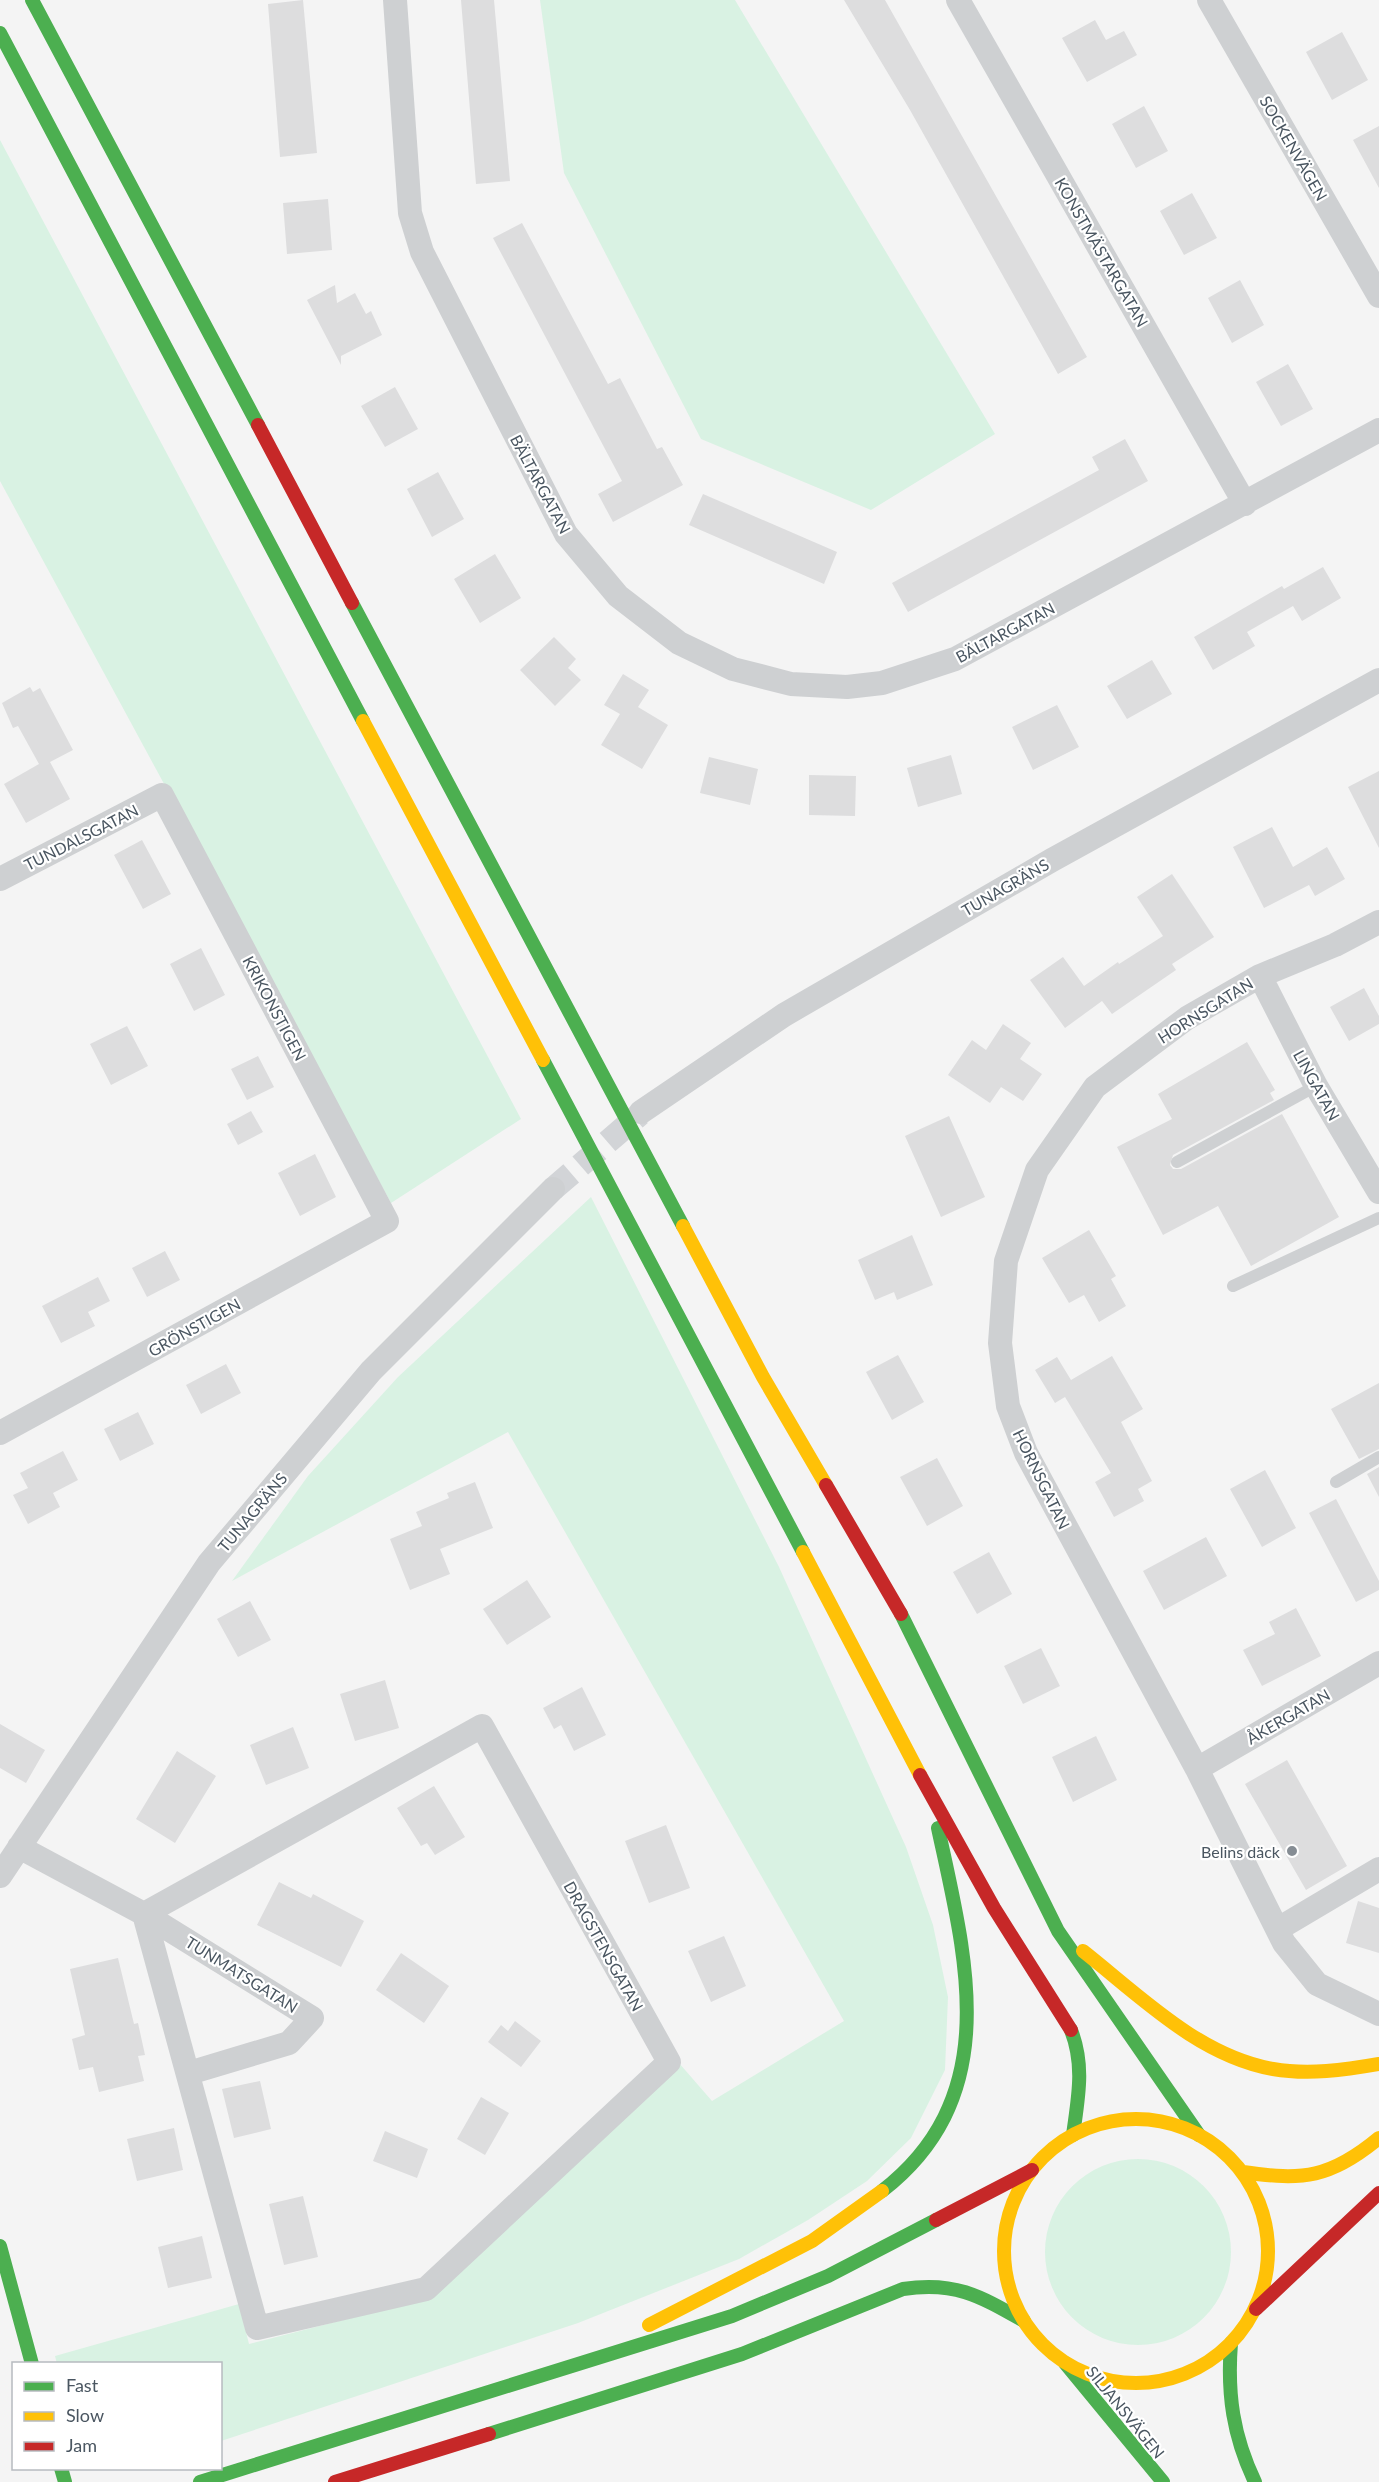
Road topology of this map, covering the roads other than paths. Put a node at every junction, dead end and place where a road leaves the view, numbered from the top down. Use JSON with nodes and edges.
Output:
{"nodes":[{"id":1,"x":32,"y":0,"type":"edge"},
{"id":2,"x":395,"y":0,"type":"edge"},
{"id":3,"x":958,"y":0,"type":"edge"},
{"id":4,"x":1209,"y":0,"type":"edge"},
{"id":5,"x":0,"y":33,"type":"edge"},
{"id":6,"x":1379,"y":296,"type":"edge"},
{"id":7,"x":1379,"y":430,"type":"edge"},
{"id":8,"x":1245,"y":504,"type":"junction"},
{"id":9,"x":1379,"y":680,"type":"edge"},
{"id":10,"x":162,"y":795,"type":"joint"},
{"id":11,"x":0,"y":879,"type":"edge"},
{"id":12,"x":1379,"y":922,"type":"edge"},
{"id":13,"x":1260,"y":976,"type":"junction"},
{"id":14,"x":1316,"y":1086,"type":"junction"},
{"id":15,"x":641,"y":1112,"type":"tunnel mouth"},
{"id":16,"x":1177,"y":1162,"type":"dead end"},
{"id":17,"x":553,"y":1189,"type":"tunnel mouth"},
{"id":18,"x":1379,"y":1192,"type":"edge"},
{"id":19,"x":1379,"y":1218,"type":"edge"},
{"id":20,"x":387,"y":1221,"type":"joint"},
{"id":21,"x":1233,"y":1286,"type":"dead end"},
{"id":22,"x":0,"y":1433,"type":"edge"},
{"id":23,"x":1379,"y":1457,"type":"edge"},
{"id":24,"x":1336,"y":1482,"type":"dead end"},
{"id":25,"x":1379,"y":1663,"type":"edge"},
{"id":26,"x":1197,"y":1768,"type":"junction"},
{"id":27,"x":932,"y":1795,"type":"junction"},
{"id":28,"x":19,"y":1847,"type":"junction"},
{"id":29,"x":1379,"y":1869,"type":"edge"},
{"id":30,"x":0,"y":1876,"type":"edge"},
{"id":31,"x":144,"y":1914,"type":"junction"},
{"id":32,"x":1278,"y":1929,"type":"junction"},
{"id":33,"x":1058,"y":1931,"type":"junction"},
{"id":34,"x":1379,"y":2014,"type":"edge"},
{"id":35,"x":1379,"y":2064,"type":"edge"},
{"id":36,"x":189,"y":2073,"type":"junction"},
{"id":37,"x":1199,"y":2134,"type":"junction"},
{"id":38,"x":1073,"y":2135,"type":"junction"},
{"id":39,"x":1379,"y":2138,"type":"edge"},
{"id":40,"x":1032,"y":2170,"type":"junction"},
{"id":41,"x":1243,"y":2172,"type":"junction"},
{"id":42,"x":1379,"y":2193,"type":"edge"},
{"id":43,"x":0,"y":2246,"type":"edge"},
{"id":44,"x":1255,"y":2310,"type":"junction"},
{"id":45,"x":1023,"y":2321,"type":"junction"},
{"id":46,"x":1231,"y":2343,"type":"junction"},
{"id":47,"x":31,"y":2362,"type":"edge"},
{"id":48,"x":1065,"y":2363,"type":"junction"},
{"id":49,"x":556,"y":2371,"type":"junction"},
{"id":50,"x":200,"y":2482,"type":"edge"},
{"id":51,"x":335,"y":2482,"type":"edge"},
{"id":52,"x":1163,"y":2482,"type":"edge"},
{"id":53,"x":1255,"y":2482,"type":"edge"}],
"edges":[{"from":1,"to":33,"type":"main road"},
{"from":2,"to":8,"type":"street","name":"BÄLTARGATAN"},
{"from":3,"to":8,"type":"street","name":"KONSTMÄSTARGATAN"},
{"from":4,"to":6,"type":"street","name":"SOCKENVÄGEN"},
{"from":5,"to":27,"type":"main road"},
{"from":7,"to":8,"type":"street","name":"BÄLTARGATAN"},
{"from":9,"to":15,"type":"street","name":"TUNAGRÄNS"},
{"from":10,"to":11,"type":"street","name":"TUNDALSGATAN"},
{"from":10,"to":20,"type":"street","name":"KRIKONSTIGEN"},
{"from":12,"to":13,"type":"street","name":"HORNSGATAN"},
{"from":13,"to":14,"type":"street","name":"LINGATAN"},
{"from":13,"to":26,"type":"street","name":"HORNSGATAN"},
{"from":14,"to":16,"type":"lane"},
{"from":14,"to":18,"type":"street","name":"LINGATAN"},
{"from":17,"to":28,"type":"street","name":"TUNAGRÄNS"},
{"from":19,"to":21,"type":"lane"},
{"from":20,"to":22,"type":"street","name":"GRÖNSTIGEN"},
{"from":23,"to":24,"type":"lane"},
{"from":25,"to":26,"type":"street","name":"ÅKERGATAN"},
{"from":26,"to":32,"type":"street","name":"HORNSGATAN"},
{"from":27,"to":38,"type":"main road"},
{"from":27,"to":49,"type":"main road"},
{"from":28,"to":30,"type":"street","name":"TUNAGRÄNS"},
{"from":28,"to":31,"type":"street","name":"TUNMATSGATAN"},
{"from":29,"to":32,"type":"street"},
{"from":31,"to":36,"type":"street"},
{"from":31,"to":36,"type":"street","name":"TUNMATSGATAN"},
{"from":31,"to":36,"type":"street","name":"DRAGSTENSGATAN"},
{"from":32,"to":34,"type":"street","name":"HORNSGATAN"},
{"from":33,"to":35,"type":"main road"},
{"from":33,"to":37,"type":"main road"},
{"from":37,"to":38,"type":"main road"},
{"from":37,"to":41,"type":"main road"},
{"from":38,"to":40,"type":"main road"},
{"from":39,"to":41,"type":"main road"},
{"from":40,"to":45,"type":"main road"},
{"from":40,"to":49,"type":"main road"},
{"from":41,"to":44,"type":"main road"},
{"from":42,"to":44,"type":"main road"},
{"from":43,"to":47,"type":"main road"},
{"from":44,"to":46,"type":"main road"},
{"from":45,"to":48,"type":"main road"},
{"from":45,"to":51,"type":"main road"},
{"from":46,"to":48,"type":"main road"},
{"from":46,"to":53,"type":"main road"},
{"from":48,"to":52,"type":"main road","name":"SILJANSVÄGEN"},
{"from":49,"to":50,"type":"main road"}]}
